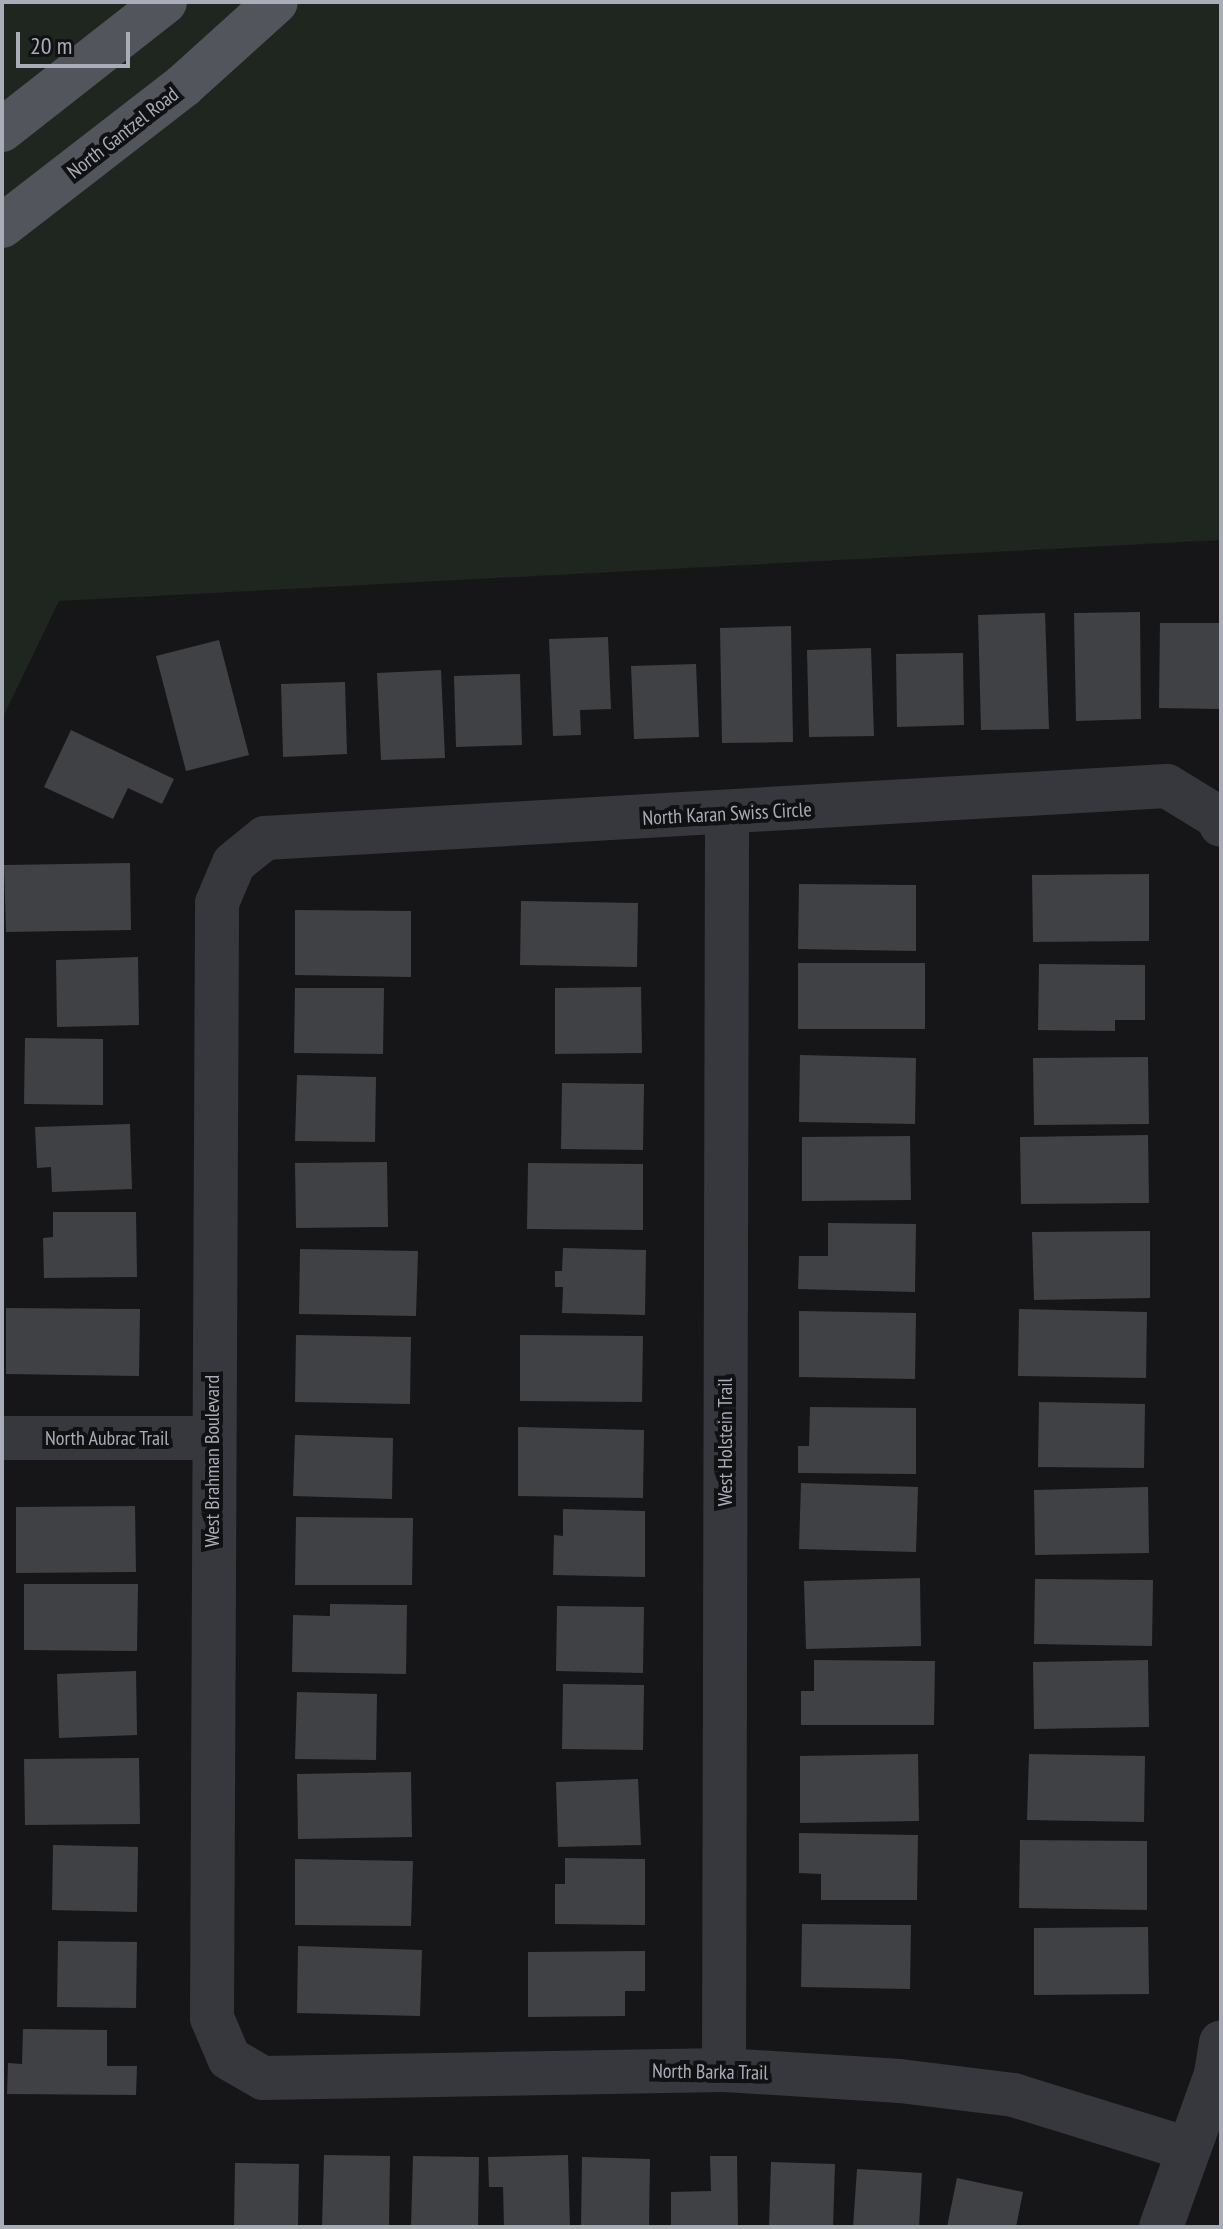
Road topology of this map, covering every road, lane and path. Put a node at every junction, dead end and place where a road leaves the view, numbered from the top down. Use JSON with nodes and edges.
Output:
{"nodes":[{"id":1,"x":165,"y":2,"type":"edge"},
{"id":2,"x":276,"y":2,"type":"edge"},
{"id":3,"x":2,"y":130,"type":"edge"},
{"id":4,"x":2,"y":226,"type":"edge"},
{"id":5,"x":727,"y":815,"type":"junction"},
{"id":6,"x":1220,"y":821,"type":"edge"},
{"id":7,"x":234,"y":863,"type":"joint"},
{"id":8,"x":2,"y":1438,"type":"edge"},
{"id":9,"x":212,"y":1438,"type":"junction"},
{"id":10,"x":1221,"y":2042,"type":"edge"},
{"id":11,"x":229,"y":2058,"type":"joint"},
{"id":12,"x":724,"y":2070,"type":"junction"},
{"id":13,"x":1188,"y":2149,"type":"junction"},
{"id":14,"x":1161,"y":2227,"type":"edge"}],
"edges":[{"from":1,"to":3,"type":"main road"},
{"from":2,"to":4,"type":"main road","name":"North Gantzel Road"},
{"from":5,"to":6,"type":"street","name":"North Karan Swiss Circle"},
{"from":5,"to":7,"type":"street","name":"North Karan Swiss Circle"},
{"from":5,"to":12,"type":"street","name":"West Holstein Trail"},
{"from":7,"to":9,"type":"street","name":"West Brahman Boulevard"},
{"from":8,"to":9,"type":"street","name":"North Aubrac Trail"},
{"from":9,"to":11,"type":"street","name":"West Brahman Boulevard"},
{"from":10,"to":13,"type":"street"},
{"from":11,"to":12,"type":"street","name":"North Barka Trail"},
{"from":12,"to":13,"type":"street","name":"North Barka Trail"},
{"from":13,"to":14,"type":"street"}]}
